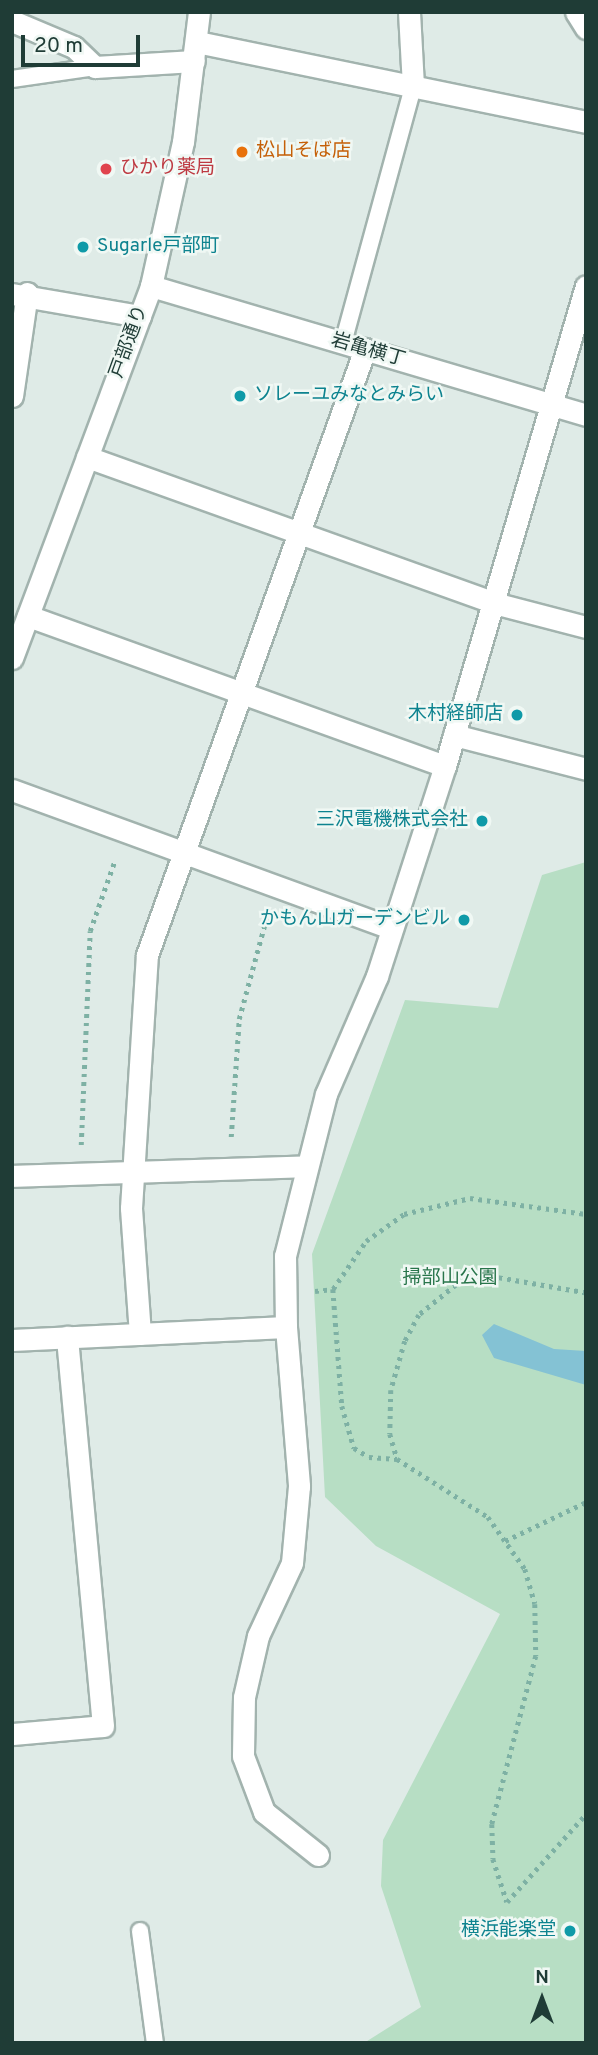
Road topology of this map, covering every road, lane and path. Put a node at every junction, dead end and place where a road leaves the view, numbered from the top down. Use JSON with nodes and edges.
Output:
{"nodes":[{"id":1,"x":199,"y":12,"type":"edge"},
{"id":2,"x":410,"y":12,"type":"edge"},
{"id":3,"x":576,"y":12,"type":"edge"},
{"id":4,"x":12,"y":21,"type":"edge"},
{"id":5,"x":586,"y":28,"type":"edge"},
{"id":6,"x":195,"y":52,"type":"junction"},
{"id":7,"x":95,"y":67,"type":"junction"},
{"id":8,"x":12,"y":79,"type":"edge"},
{"id":9,"x":413,"y":87,"type":"junction"},
{"id":10,"x":586,"y":122,"type":"edge"},
{"id":11,"x":151,"y":286,"type":"junction"},
{"id":12,"x":586,"y":286,"type":"edge"},
{"id":13,"x":20,"y":294,"type":"edge"},
{"id":14,"x":140,"y":316,"type":"junction"},
{"id":15,"x":343,"y":343,"type":"junction"},
{"id":16,"x":365,"y":349,"type":"junction"},
{"id":17,"x":12,"y":396,"type":"edge"},
{"id":18,"x":553,"y":406,"type":"junction"},
{"id":19,"x":586,"y":415,"type":"edge"},
{"id":20,"x":87,"y":457,"type":"junction"},
{"id":21,"x":300,"y":531,"type":"junction"},
{"id":22,"x":494,"y":603,"type":"junction"},
{"id":23,"x":28,"y":616,"type":"junction"},
{"id":24,"x":586,"y":627,"type":"edge"},
{"id":25,"x":12,"y":658,"type":"edge"},
{"id":26,"x":242,"y":693,"type":"junction"},
{"id":27,"x":454,"y":735,"type":"junction"},
{"id":28,"x":445,"y":766,"type":"junction"},
{"id":29,"x":586,"y":769,"type":"edge"},
{"id":30,"x":12,"y":790,"type":"edge"},
{"id":31,"x":126,"y":830,"type":"junction"},
{"id":32,"x":185,"y":852,"type":"junction"},
{"id":33,"x":278,"y":886,"type":"junction"},
{"id":34,"x":392,"y":928,"type":"junction"},
{"id":35,"x":307,"y":1166,"type":"junction"},
{"id":36,"x":230,"y":1170,"type":"junction"},
{"id":37,"x":133,"y":1172,"type":"junction"},
{"id":38,"x":80,"y":1173,"type":"junction"},
{"id":39,"x":12,"y":1176,"type":"edge"},
{"id":40,"x":586,"y":1214,"type":"edge"},
{"id":41,"x":333,"y":1289,"type":"junction"},
{"id":42,"x":282,"y":1293,"type":"junction"},
{"id":43,"x":586,"y":1293,"type":"edge"},
{"id":44,"x":286,"y":1327,"type":"junction"},
{"id":45,"x":140,"y":1334,"type":"junction"},
{"id":46,"x":67,"y":1338,"type":"junction"},
{"id":47,"x":12,"y":1340,"type":"edge"},
{"id":48,"x":397,"y":1459,"type":"junction"},
{"id":49,"x":586,"y":1502,"type":"edge"},
{"id":50,"x":505,"y":1541,"type":"junction"},
{"id":51,"x":12,"y":1734,"type":"edge"},
{"id":52,"x":586,"y":1814,"type":"edge"},
{"id":53,"x":318,"y":1855,"type":"dead end"},
{"id":54,"x":140,"y":1931,"type":"dead end"},
{"id":55,"x":155,"y":2043,"type":"edge"}],
"edges":[{"from":1,"to":6,"type":"street","name":"戸部通り"},
{"from":2,"to":9,"type":"street"},
{"from":3,"to":5,"type":"street"},
{"from":4,"to":7,"type":"street"},
{"from":6,"to":7,"type":"street"},
{"from":6,"to":9,"type":"street"},
{"from":6,"to":11,"type":"street","name":"戸部通り"},
{"from":7,"to":8,"type":"lane"},
{"from":9,"to":10,"type":"street"},
{"from":9,"to":15,"type":"lane"},
{"from":11,"to":14,"type":"street","name":"戸部通り"},
{"from":11,"to":15,"type":"street","name":"岩亀横丁"},
{"from":12,"to":18,"type":"street"},
{"from":13,"to":14,"type":"street"},
{"from":13,"to":17,"type":"street"},
{"from":14,"to":20,"type":"street","name":"戸部通り"},
{"from":15,"to":16,"type":"street","name":"岩亀横丁"},
{"from":16,"to":18,"type":"street","name":"岩亀横丁"},
{"from":16,"to":21,"type":"street"},
{"from":18,"to":19,"type":"street","name":"岩亀横丁"},
{"from":18,"to":22,"type":"street"},
{"from":20,"to":21,"type":"street"},
{"from":20,"to":23,"type":"street","name":"戸部通り"},
{"from":21,"to":22,"type":"street"},
{"from":21,"to":26,"type":"street"},
{"from":22,"to":24,"type":"street"},
{"from":22,"to":27,"type":"street"},
{"from":23,"to":25,"type":"street","name":"戸部通り"},
{"from":23,"to":26,"type":"street"},
{"from":26,"to":28,"type":"street"},
{"from":26,"to":32,"type":"street"},
{"from":27,"to":28,"type":"street"},
{"from":27,"to":29,"type":"street"},
{"from":28,"to":34,"type":"street"},
{"from":30,"to":31,"type":"street"},
{"from":31,"to":32,"type":"street"},
{"from":31,"to":38,"type":"path"},
{"from":32,"to":33,"type":"street"},
{"from":32,"to":37,"type":"street"},
{"from":33,"to":34,"type":"street"},
{"from":33,"to":36,"type":"path"},
{"from":34,"to":35,"type":"street"},
{"from":35,"to":36,"type":"street"},
{"from":35,"to":42,"type":"street"},
{"from":36,"to":37,"type":"street"},
{"from":37,"to":38,"type":"street"},
{"from":37,"to":45,"type":"street"},
{"from":38,"to":39,"type":"street"},
{"from":40,"to":41,"type":"path"},
{"from":41,"to":42,"type":"path"},
{"from":41,"to":48,"type":"path"},
{"from":42,"to":44,"type":"street"},
{"from":43,"to":48,"type":"path"},
{"from":44,"to":45,"type":"street"},
{"from":44,"to":53,"type":"street"},
{"from":45,"to":46,"type":"street"},
{"from":46,"to":47,"type":"street"},
{"from":46,"to":51,"type":"street"},
{"from":48,"to":50,"type":"path"},
{"from":49,"to":50,"type":"path"},
{"from":50,"to":52,"type":"path"},
{"from":54,"to":55,"type":"lane"}]}
